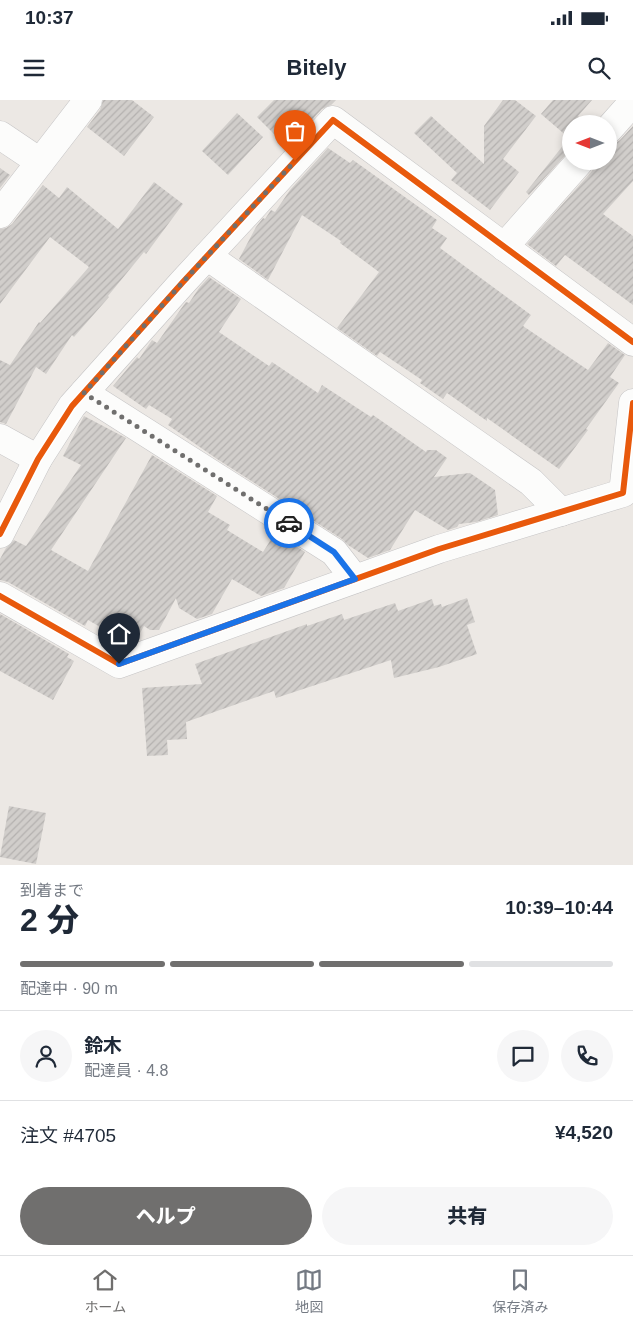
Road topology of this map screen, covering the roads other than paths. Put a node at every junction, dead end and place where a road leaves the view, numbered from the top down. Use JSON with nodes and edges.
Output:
{"nodes":[{"id":1,"x":88,"y":100,"type":"edge"},
{"id":2,"x":633,"y":102,"type":"edge"},
{"id":3,"x":618,"y":119,"type":"edge"},
{"id":4,"x":0,"y":135,"type":"edge"},
{"id":5,"x":40,"y":162,"type":"junction"},
{"id":6,"x":572,"y":170,"type":"edge"},
{"id":7,"x":0,"y":214,"type":"edge"},
{"id":8,"x":504,"y":247,"type":"junction"},
{"id":9,"x":207,"y":256,"type":"junction"},
{"id":10,"x":633,"y":342,"type":"edge"},
{"id":11,"x":84,"y":393,"type":"junction"},
{"id":12,"x":633,"y":403,"type":"edge"},
{"id":13,"x":0,"y":438,"type":"edge"},
{"id":14,"x":38,"y":459,"type":"junction"},
{"id":15,"x":561,"y":512,"type":"junction"},
{"id":16,"x":0,"y":534,"type":"edge"},
{"id":17,"x":355,"y":579,"type":"junction"},
{"id":18,"x":0,"y":596,"type":"edge"}],
"edges":[{"from":1,"to":5,"type":"street"},
{"from":2,"to":3,"type":"street"},
{"from":4,"to":5,"type":"street"},
{"from":5,"to":7,"type":"street"},
{"from":6,"to":8,"type":"street"},
{"from":8,"to":9,"type":"street"},
{"from":8,"to":10,"type":"street"},
{"from":9,"to":11,"type":"street"},
{"from":9,"to":15,"type":"street"},
{"from":11,"to":14,"type":"street"},
{"from":11,"to":17,"type":"street"},
{"from":12,"to":15,"type":"street"},
{"from":13,"to":14,"type":"street"},
{"from":14,"to":16,"type":"street"},
{"from":15,"to":17,"type":"street"},
{"from":17,"to":18,"type":"street"}]}
